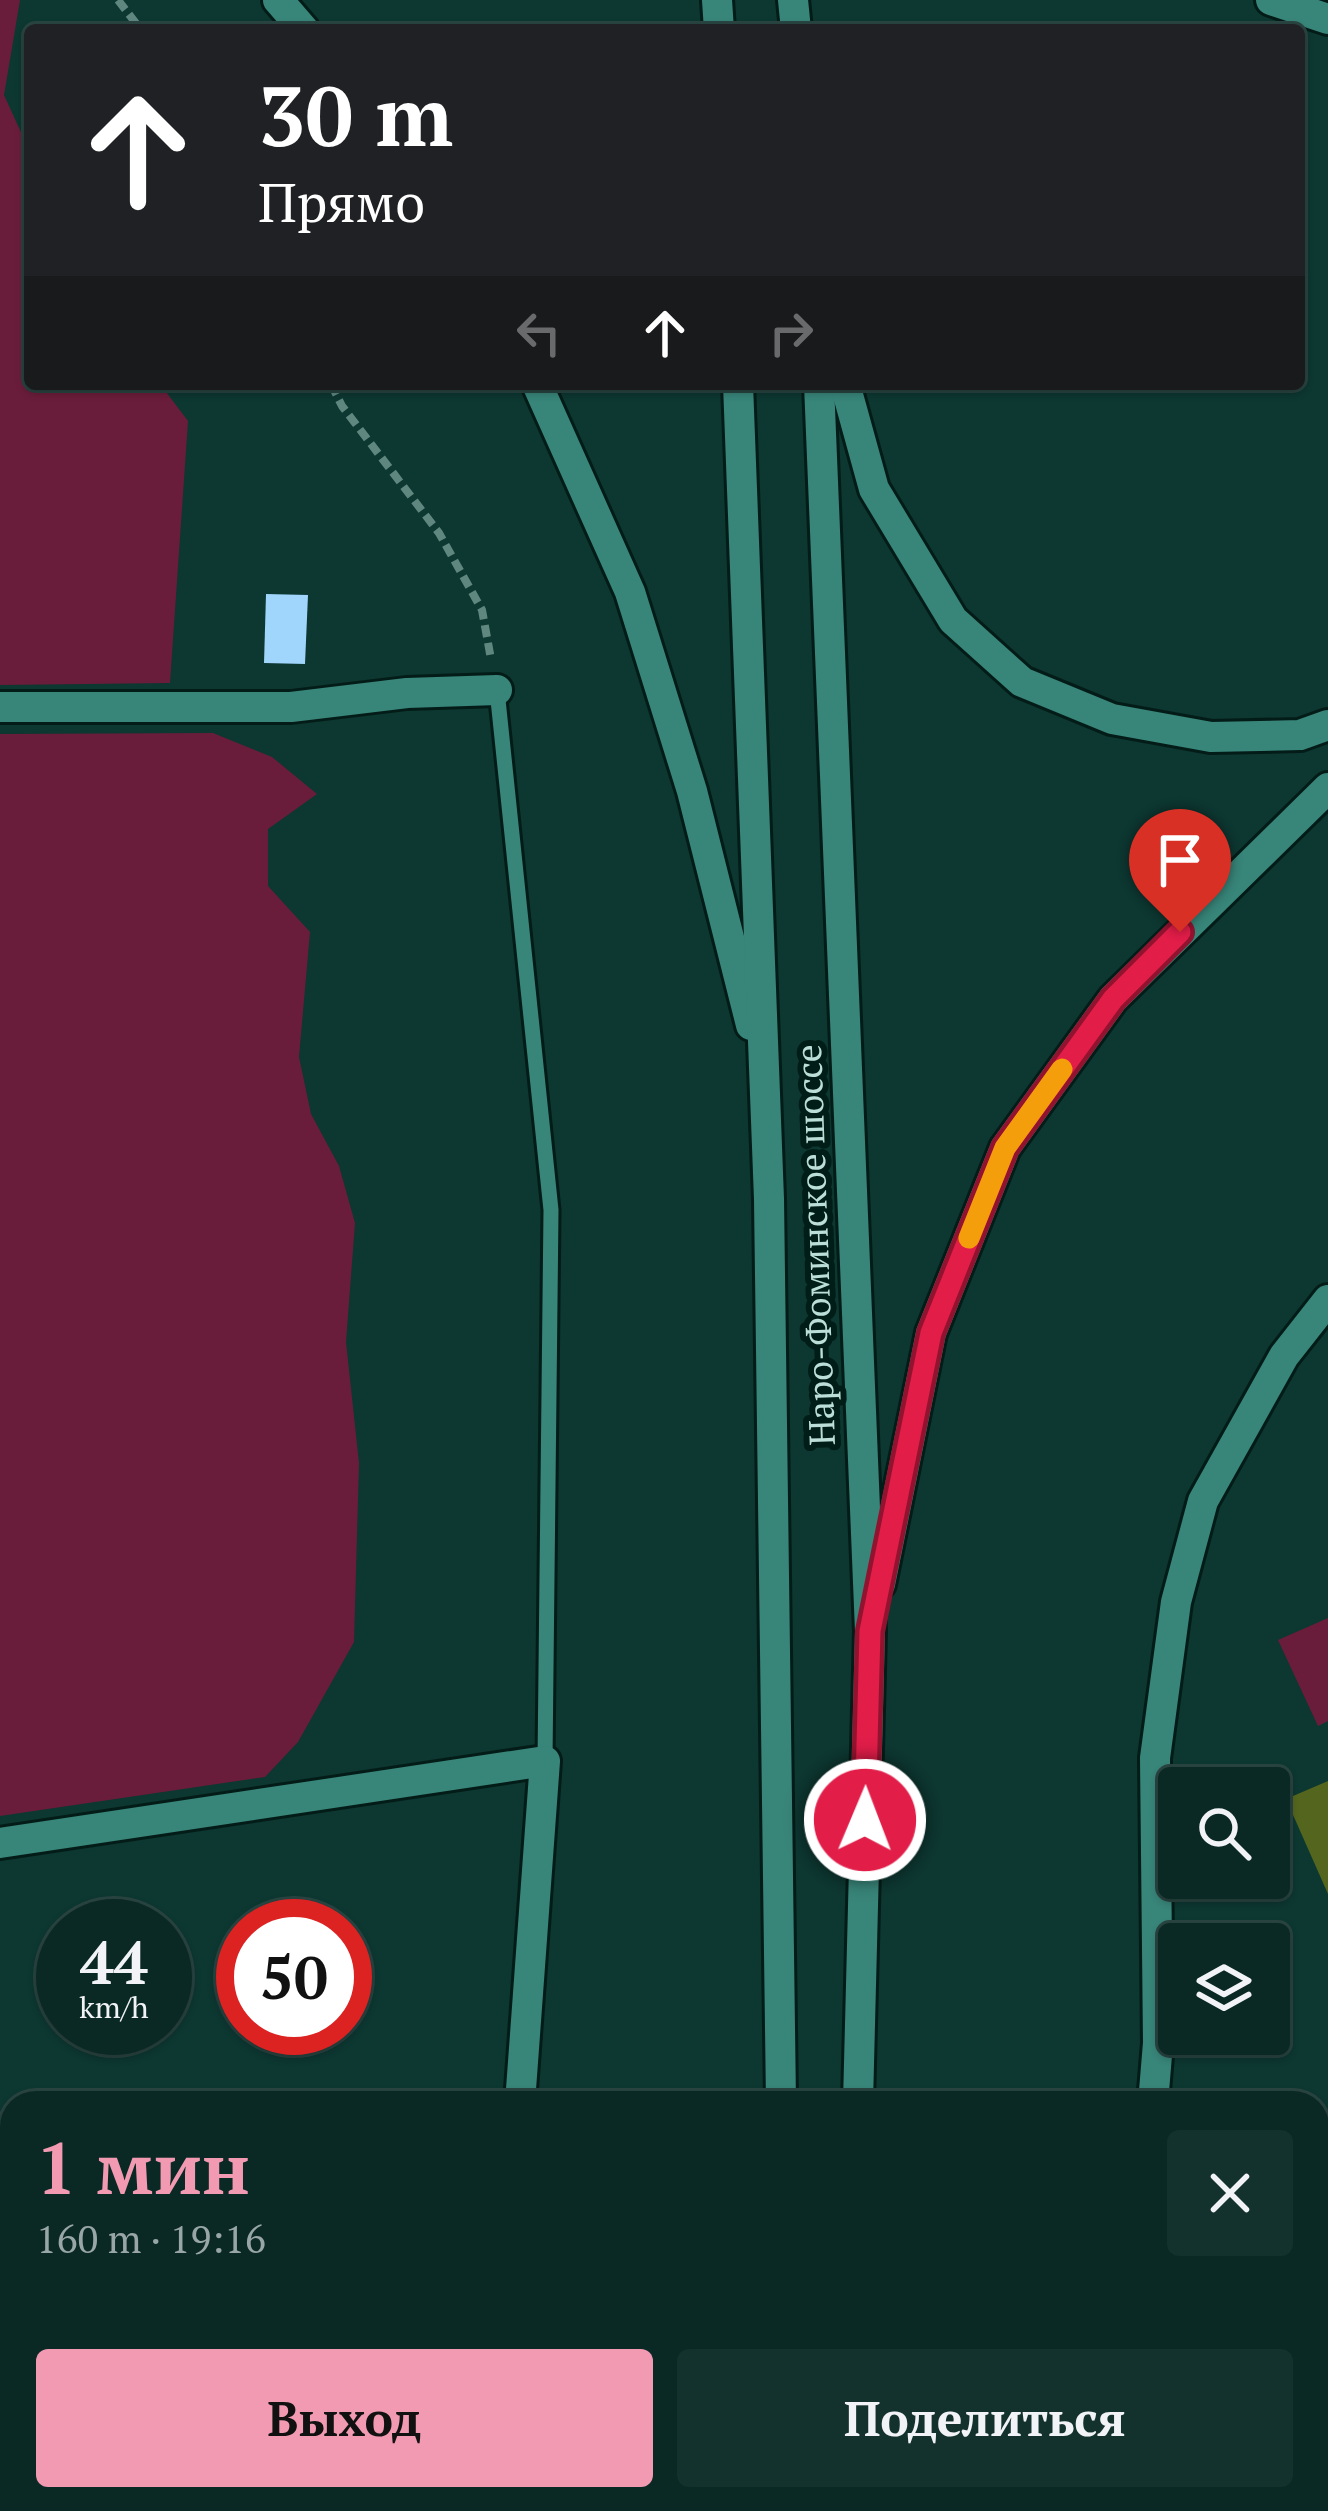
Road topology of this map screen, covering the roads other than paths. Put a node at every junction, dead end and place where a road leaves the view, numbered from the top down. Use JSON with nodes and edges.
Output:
{"nodes":[{"id":1,"x":278,"y":0,"type":"edge"},
{"id":2,"x":1271,"y":0,"type":"edge"},
{"id":3,"x":1328,"y":19,"type":"edge"},
{"id":4,"x":299,"y":24,"type":"edge"},
{"id":5,"x":540,"y":390,"type":"edge"},
{"id":6,"x":738,"y":390,"type":"edge"},
{"id":7,"x":818,"y":390,"type":"edge"},
{"id":8,"x":847,"y":390,"type":"edge"},
{"id":9,"x":497,"y":690,"type":"joint"},
{"id":10,"x":0,"y":706,"type":"edge"},
{"id":11,"x":1328,"y":725,"type":"edge"},
{"id":12,"x":1328,"y":788,"type":"edge"},
{"id":13,"x":765,"y":1085,"type":"junction"},
{"id":14,"x":1328,"y":1300,"type":"edge"},
{"id":15,"x":870,"y":1631,"type":"junction"},
{"id":16,"x":545,"y":1761,"type":"junction"},
{"id":17,"x":0,"y":1843,"type":"edge"},
{"id":18,"x":521,"y":2091,"type":"edge"},
{"id":19,"x":781,"y":2091,"type":"edge"},
{"id":20,"x":858,"y":2091,"type":"edge"},
{"id":21,"x":1154,"y":2091,"type":"edge"}],
"edges":[{"from":1,"to":4,"type":"main road"},
{"from":2,"to":3,"type":"main road"},
{"from":5,"to":13,"type":"main road"},
{"from":6,"to":13,"type":"main road","name":"Наро-Фоминское шоссе"},
{"from":7,"to":15,"type":"main road","name":"Наро-Фоминское шоссе"},
{"from":8,"to":11,"type":"main road"},
{"from":9,"to":10,"type":"main road"},
{"from":9,"to":16,"type":"lane"},
{"from":12,"to":15,"type":"main road"},
{"from":13,"to":19,"type":"main road","name":"Наро-Фоминское шоссе"},
{"from":14,"to":21,"type":"main road"},
{"from":15,"to":20,"type":"main road","name":"Наро-Фоминское шоссе"},
{"from":16,"to":17,"type":"main road"},
{"from":16,"to":18,"type":"main road"}]}
